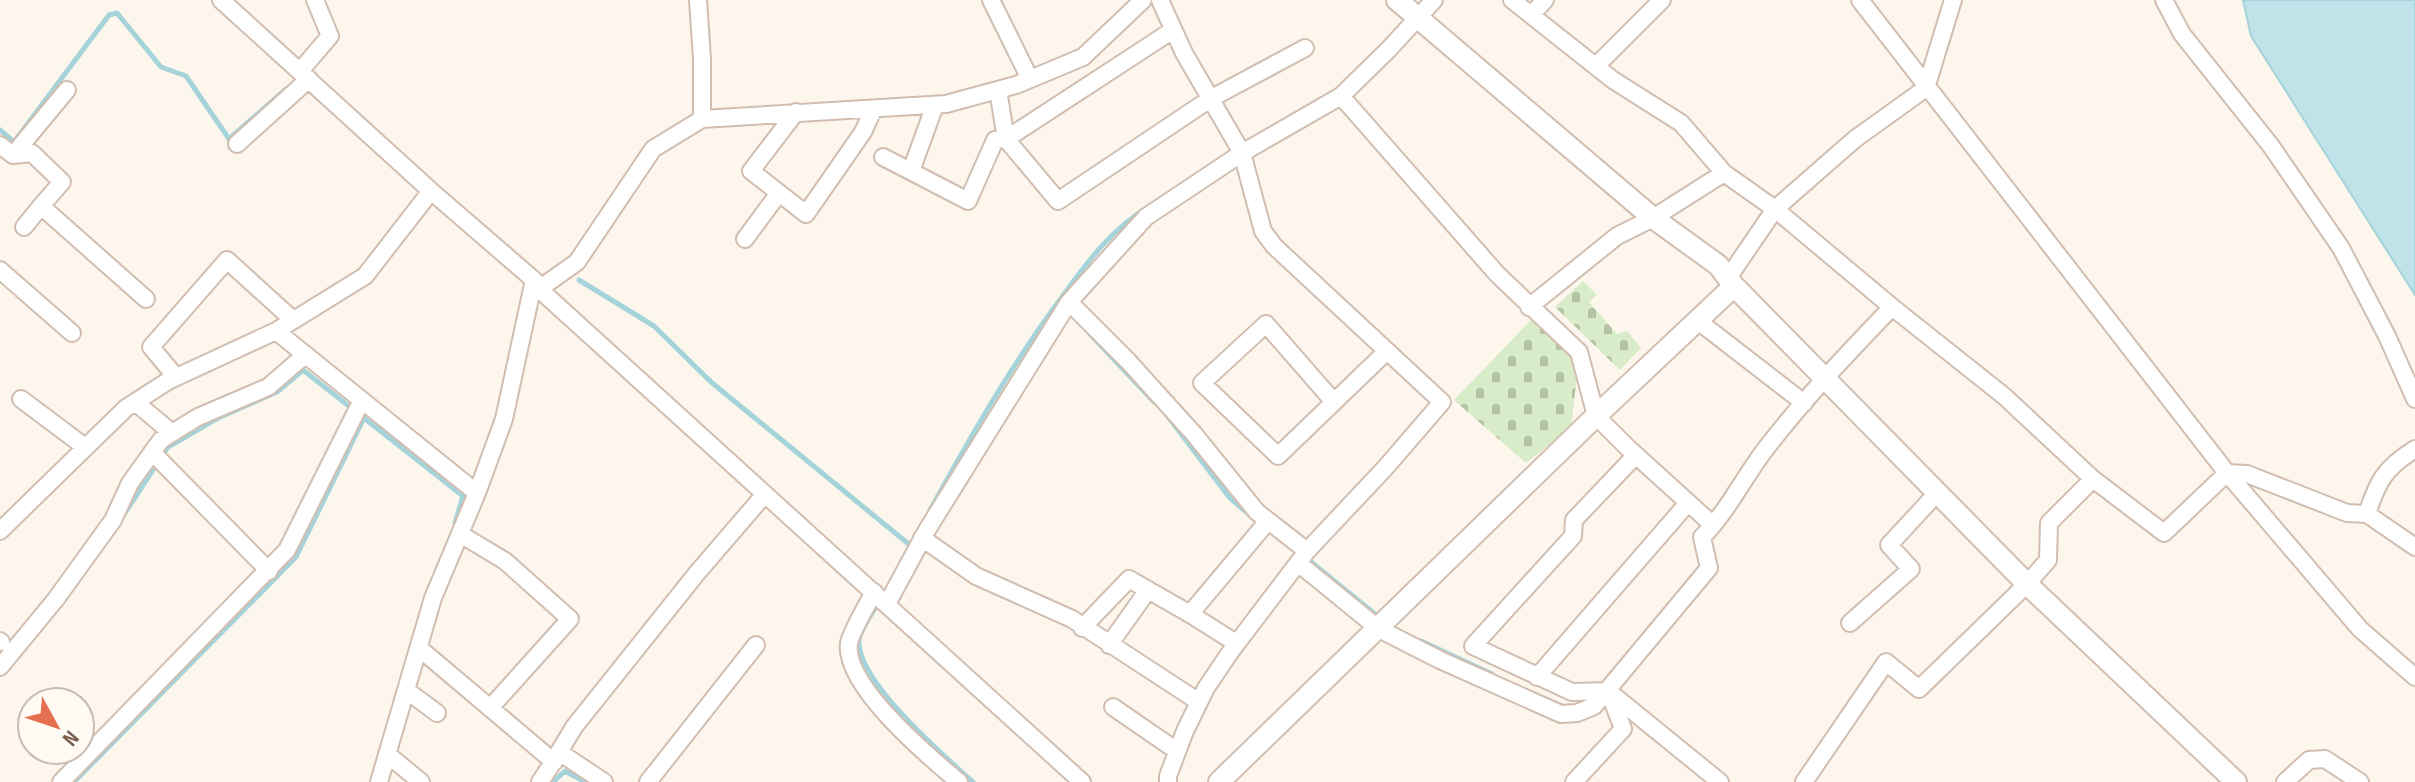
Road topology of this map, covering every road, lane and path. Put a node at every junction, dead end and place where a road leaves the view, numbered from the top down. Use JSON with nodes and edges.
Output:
{"nodes":[{"id":1,"x":221,"y":0,"type":"edge"},
{"id":2,"x":315,"y":0,"type":"edge"},
{"id":3,"x":698,"y":0,"type":"edge"},
{"id":4,"x":991,"y":0,"type":"edge"},
{"id":5,"x":1143,"y":0,"type":"edge"},
{"id":6,"x":1160,"y":0,"type":"edge"},
{"id":7,"x":1397,"y":0,"type":"edge"},
{"id":8,"x":1434,"y":0,"type":"edge"},
{"id":9,"x":1512,"y":0,"type":"edge"},
{"id":10,"x":1545,"y":0,"type":"edge"},
{"id":11,"x":1662,"y":0,"type":"edge"},
{"id":12,"x":1860,"y":0,"type":"edge"},
{"id":13,"x":1953,"y":0,"type":"edge"},
{"id":14,"x":2164,"y":0,"type":"edge"},
{"id":15,"x":1531,"y":15,"type":"junction"},
{"id":16,"x":1417,"y":17,"type":"junction"},
{"id":17,"x":1173,"y":30,"type":"junction"},
{"id":18,"x":1305,"y":48,"type":"dead end"},
{"id":19,"x":1596,"y":66,"type":"junction"},
{"id":20,"x":305,"y":75,"type":"junction"},
{"id":21,"x":1030,"y":79,"type":"junction"},
{"id":22,"x":1926,"y":88,"type":"junction"},
{"id":23,"x":67,"y":90,"type":"dead end"},
{"id":24,"x":998,"y":90,"type":"junction"},
{"id":25,"x":1341,"y":96,"type":"junction"},
{"id":26,"x":1210,"y":99,"type":"junction"},
{"id":27,"x":935,"y":105,"type":"junction"},
{"id":28,"x":873,"y":110,"type":"junction"},
{"id":29,"x":796,"y":112,"type":"junction"},
{"id":30,"x":702,"y":119,"type":"junction"},
{"id":31,"x":1006,"y":139,"type":"junction"},
{"id":32,"x":237,"y":144,"type":"dead end"},
{"id":33,"x":6,"y":150,"type":"edge"},
{"id":34,"x":1242,"y":153,"type":"junction"},
{"id":35,"x":883,"y":157,"type":"dead end"},
{"id":36,"x":911,"y":171,"type":"junction"},
{"id":37,"x":1724,"y":173,"type":"junction"},
{"id":38,"x":431,"y":191,"type":"junction"},
{"id":39,"x":779,"y":193,"type":"junction"},
{"id":40,"x":41,"y":206,"type":"junction"},
{"id":41,"x":1775,"y":209,"type":"junction"},
{"id":42,"x":1653,"y":218,"type":"junction"},
{"id":43,"x":24,"y":227,"type":"dead end"},
{"id":44,"x":745,"y":239,"type":"dead end"},
{"id":45,"x":0,"y":270,"type":"edge"},
{"id":46,"x":1731,"y":282,"type":"junction"},
{"id":47,"x":536,"y":284,"type":"junction"},
{"id":48,"x":146,"y":299,"type":"dead end"},
{"id":49,"x":1069,"y":302,"type":"junction"},
{"id":50,"x":1529,"y":307,"type":"junction"},
{"id":51,"x":1892,"y":307,"type":"junction"},
{"id":52,"x":293,"y":320,"type":"junction"},
{"id":53,"x":1698,"y":321,"type":"junction"},
{"id":54,"x":276,"y":331,"type":"junction"},
{"id":55,"x":72,"y":333,"type":"dead end"},
{"id":56,"x":1387,"y":351,"type":"junction"},
{"id":57,"x":305,"y":355,"type":"junction"},
{"id":58,"x":176,"y":377,"type":"junction"},
{"id":59,"x":1824,"y":378,"type":"junction"},
{"id":60,"x":21,"y":399,"type":"dead end"},
{"id":61,"x":2415,"y":399,"type":"edge"},
{"id":62,"x":135,"y":402,"type":"junction"},
{"id":63,"x":361,"y":402,"type":"junction"},
{"id":64,"x":1334,"y":402,"type":"junction"},
{"id":65,"x":1804,"y":403,"type":"junction"},
{"id":66,"x":1596,"y":416,"type":"junction"},
{"id":67,"x":172,"y":433,"type":"junction"},
{"id":68,"x":85,"y":447,"type":"junction"},
{"id":69,"x":2415,"y":449,"type":"edge"},
{"id":70,"x":152,"y":452,"type":"junction"},
{"id":71,"x":1636,"y":455,"type":"junction"},
{"id":72,"x":2227,"y":473,"type":"junction"},
{"id":73,"x":2093,"y":479,"type":"junction"},
{"id":74,"x":477,"y":493,"type":"junction"},
{"id":75,"x":1937,"y":493,"type":"junction"},
{"id":76,"x":765,"y":494,"type":"junction"},
{"id":77,"x":1687,"y":504,"type":"junction"},
{"id":78,"x":2367,"y":514,"type":"junction"},
{"id":79,"x":1713,"y":525,"type":"junction"},
{"id":80,"x":1264,"y":526,"type":"junction"},
{"id":81,"x":0,"y":531,"type":"edge"},
{"id":82,"x":460,"y":534,"type":"junction"},
{"id":83,"x":922,"y":538,"type":"junction"},
{"id":84,"x":2415,"y":547,"type":"edge"},
{"id":85,"x":1302,"y":557,"type":"junction"},
{"id":86,"x":269,"y":571,"type":"junction"},
{"id":87,"x":2027,"y":584,"type":"junction"},
{"id":88,"x":1148,"y":590,"type":"junction"},
{"id":89,"x":874,"y":592,"type":"junction"},
{"id":90,"x":887,"y":604,"type":"junction"},
{"id":91,"x":1190,"y":614,"type":"junction"},
{"id":92,"x":1850,"y":623,"type":"dead end"},
{"id":93,"x":1082,"y":628,"type":"junction"},
{"id":94,"x":1379,"y":629,"type":"junction"},
{"id":95,"x":1236,"y":643,"type":"junction"},
{"id":96,"x":756,"y":645,"type":"dead end"},
{"id":97,"x":1109,"y":645,"type":"junction"},
{"id":98,"x":419,"y":648,"type":"junction"},
{"id":99,"x":0,"y":667,"type":"edge"},
{"id":100,"x":1537,"y":677,"type":"junction"},
{"id":101,"x":2415,"y":677,"type":"edge"},
{"id":102,"x":406,"y":690,"type":"junction"},
{"id":103,"x":1608,"y":691,"type":"junction"},
{"id":104,"x":1199,"y":702,"type":"junction"},
{"id":105,"x":1113,"y":707,"type":"dead end"},
{"id":106,"x":490,"y":708,"type":"junction"},
{"id":107,"x":437,"y":713,"type":"dead end"},
{"id":108,"x":1177,"y":751,"type":"junction"},
{"id":109,"x":387,"y":754,"type":"junction"},
{"id":110,"x":557,"y":757,"type":"junction"},
{"id":111,"x":61,"y":782,"type":"edge"},
{"id":112,"x":379,"y":782,"type":"edge"},
{"id":113,"x":421,"y":782,"type":"edge"},
{"id":114,"x":540,"y":782,"type":"edge"},
{"id":115,"x":604,"y":782,"type":"edge"},
{"id":116,"x":648,"y":782,"type":"edge"},
{"id":117,"x":959,"y":782,"type":"edge"},
{"id":118,"x":1082,"y":782,"type":"edge"},
{"id":119,"x":1168,"y":782,"type":"edge"},
{"id":120,"x":1219,"y":782,"type":"edge"},
{"id":121,"x":1574,"y":782,"type":"edge"},
{"id":122,"x":1720,"y":782,"type":"edge"},
{"id":123,"x":1804,"y":782,"type":"edge"},
{"id":124,"x":2236,"y":782,"type":"edge"},
{"id":125,"x":2285,"y":782,"type":"edge"},
{"id":126,"x":2360,"y":782,"type":"edge"}],
"edges":[{"from":1,"to":20,"type":"street"},
{"from":2,"to":20,"type":"street"},
{"from":3,"to":30,"type":"street"},
{"from":4,"to":21,"type":"street"},
{"from":5,"to":21,"type":"street"},
{"from":6,"to":17,"type":"street"},
{"from":7,"to":16,"type":"street"},
{"from":8,"to":16,"type":"street"},
{"from":9,"to":15,"type":"street"},
{"from":10,"to":15,"type":"street"},
{"from":11,"to":19,"type":"street"},
{"from":12,"to":22,"type":"street"},
{"from":13,"to":22,"type":"street"},
{"from":14,"to":61,"type":"street"},
{"from":15,"to":19,"type":"street"},
{"from":16,"to":25,"type":"street"},
{"from":16,"to":42,"type":"street"},
{"from":17,"to":26,"type":"street"},
{"from":17,"to":31,"type":"street"},
{"from":18,"to":26,"type":"street"},
{"from":19,"to":37,"type":"street"},
{"from":20,"to":32,"type":"street"},
{"from":20,"to":38,"type":"street"},
{"from":21,"to":24,"type":"street"},
{"from":22,"to":41,"type":"street"},
{"from":22,"to":72,"type":"street"},
{"from":23,"to":33,"type":"street"},
{"from":24,"to":27,"type":"street"},
{"from":24,"to":31,"type":"street"},
{"from":25,"to":34,"type":"street"},
{"from":25,"to":50,"type":"street"},
{"from":26,"to":31,"type":"street"},
{"from":26,"to":34,"type":"street"},
{"from":27,"to":28,"type":"street"},
{"from":27,"to":36,"type":"street"},
{"from":28,"to":29,"type":"street"},
{"from":28,"to":39,"type":"street"},
{"from":29,"to":30,"type":"street"},
{"from":29,"to":39,"type":"street"},
{"from":30,"to":47,"type":"street"},
{"from":31,"to":36,"type":"street"},
{"from":33,"to":40,"type":"street"},
{"from":34,"to":49,"type":"street"},
{"from":34,"to":56,"type":"street"},
{"from":35,"to":36,"type":"street"},
{"from":37,"to":41,"type":"street"},
{"from":37,"to":42,"type":"street"},
{"from":38,"to":47,"type":"street"},
{"from":38,"to":52,"type":"street"},
{"from":39,"to":44,"type":"street"},
{"from":40,"to":43,"type":"street"},
{"from":40,"to":48,"type":"street"},
{"from":41,"to":46,"type":"street"},
{"from":41,"to":51,"type":"street"},
{"from":42,"to":46,"type":"street"},
{"from":42,"to":50,"type":"street"},
{"from":45,"to":55,"type":"street"},
{"from":46,"to":53,"type":"street"},
{"from":46,"to":59,"type":"street"},
{"from":47,"to":74,"type":"street"},
{"from":47,"to":76,"type":"street"},
{"from":49,"to":80,"type":"street"},
{"from":49,"to":83,"type":"street"},
{"from":50,"to":66,"type":"street"},
{"from":51,"to":59,"type":"street"},
{"from":51,"to":73,"type":"street"},
{"from":52,"to":54,"type":"street"},
{"from":52,"to":58,"type":"street"},
{"from":53,"to":65,"type":"street"},
{"from":53,"to":66,"type":"street"},
{"from":54,"to":57,"type":"street"},
{"from":54,"to":58,"type":"street"},
{"from":56,"to":64,"type":"street"},
{"from":56,"to":85,"type":"street"},
{"from":57,"to":63,"type":"street"},
{"from":57,"to":67,"type":"street"},
{"from":58,"to":62,"type":"street"},
{"from":59,"to":65,"type":"street"},
{"from":59,"to":75,"type":"street"},
{"from":60,"to":68,"type":"street"},
{"from":62,"to":67,"type":"street"},
{"from":62,"to":68,"type":"street"},
{"from":63,"to":74,"type":"street"},
{"from":63,"to":86,"type":"street"},
{"from":64,"to":64,"type":"street"},
{"from":65,"to":79,"type":"street"},
{"from":66,"to":71,"type":"street"},
{"from":66,"to":94,"type":"street"},
{"from":67,"to":70,"type":"street"},
{"from":68,"to":81,"type":"street"},
{"from":69,"to":78,"type":"street"},
{"from":70,"to":86,"type":"street"},
{"from":70,"to":99,"type":"street"},
{"from":71,"to":77,"type":"street"},
{"from":71,"to":100,"type":"street"},
{"from":72,"to":73,"type":"street"},
{"from":72,"to":78,"type":"street"},
{"from":72,"to":101,"type":"street"},
{"from":73,"to":87,"type":"street"},
{"from":74,"to":82,"type":"street"},
{"from":75,"to":87,"type":"street"},
{"from":75,"to":92,"type":"street"},
{"from":76,"to":89,"type":"street"},
{"from":76,"to":110,"type":"street"},
{"from":77,"to":79,"type":"street"},
{"from":77,"to":100,"type":"street"},
{"from":78,"to":84,"type":"street"},
{"from":79,"to":103,"type":"street"},
{"from":80,"to":85,"type":"street"},
{"from":80,"to":91,"type":"street"},
{"from":82,"to":98,"type":"street"},
{"from":82,"to":106,"type":"street"},
{"from":83,"to":90,"type":"street"},
{"from":83,"to":93,"type":"street"},
{"from":85,"to":94,"type":"street"},
{"from":85,"to":95,"type":"street"},
{"from":86,"to":111,"type":"street"},
{"from":87,"to":123,"type":"street"},
{"from":87,"to":124,"type":"street"},
{"from":88,"to":91,"type":"street"},
{"from":88,"to":93,"type":"street"},
{"from":88,"to":97,"type":"street"},
{"from":89,"to":90,"type":"street"},
{"from":89,"to":117,"type":"street"},
{"from":90,"to":118,"type":"street"},
{"from":91,"to":95,"type":"street"},
{"from":93,"to":97,"type":"street"},
{"from":94,"to":103,"type":"street"},
{"from":94,"to":120,"type":"street"},
{"from":95,"to":104,"type":"street"},
{"from":96,"to":116,"type":"street"},
{"from":97,"to":104,"type":"street"},
{"from":98,"to":102,"type":"street"},
{"from":98,"to":106,"type":"street"},
{"from":100,"to":103,"type":"street"},
{"from":102,"to":107,"type":"street"},
{"from":102,"to":109,"type":"street"},
{"from":103,"to":121,"type":"street"},
{"from":103,"to":122,"type":"street"},
{"from":104,"to":108,"type":"street"},
{"from":105,"to":108,"type":"street"},
{"from":106,"to":110,"type":"street"},
{"from":108,"to":119,"type":"street"},
{"from":109,"to":112,"type":"street"},
{"from":109,"to":113,"type":"street"},
{"from":110,"to":114,"type":"street"},
{"from":110,"to":115,"type":"street"},
{"from":125,"to":126,"type":"street"}]}
